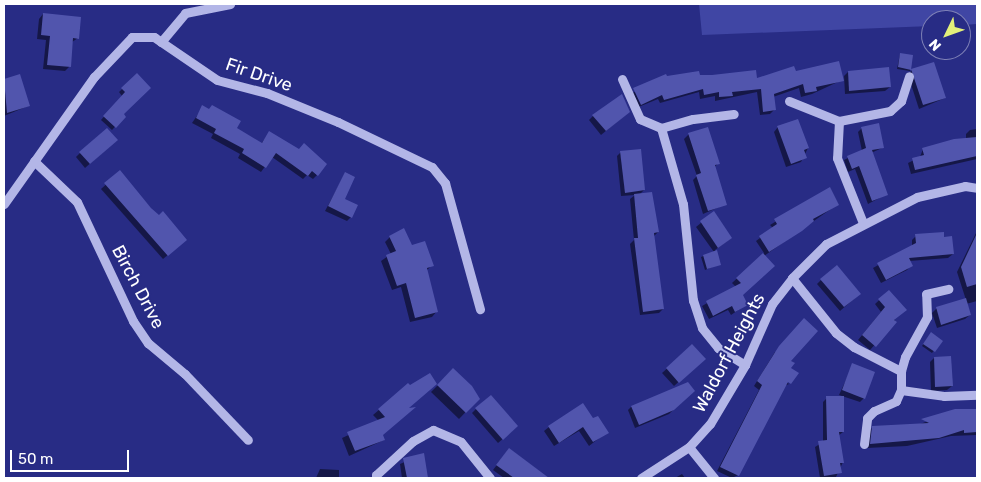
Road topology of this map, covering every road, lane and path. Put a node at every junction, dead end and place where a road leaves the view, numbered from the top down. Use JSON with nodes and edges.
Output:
{"nodes":[{"id":1,"x":230,"y":4,"type":"edge"},
{"id":2,"x":161,"y":42,"type":"junction"},
{"id":3,"x":909,"y":76,"type":"dead end"},
{"id":4,"x":622,"y":79,"type":"dead end"},
{"id":5,"x":789,"y":101,"type":"dead end"},
{"id":6,"x":734,"y":114,"type":"dead end"},
{"id":7,"x":839,"y":121,"type":"junction"},
{"id":8,"x":661,"y":128,"type":"junction"},
{"id":9,"x":34,"y":162,"type":"junction"},
{"id":10,"x":977,"y":188,"type":"edge"},
{"id":11,"x":4,"y":204,"type":"edge"},
{"id":12,"x":862,"y":222,"type":"junction"},
{"id":13,"x":792,"y":278,"type":"junction"},
{"id":14,"x":948,"y":288,"type":"dead end"},
{"id":15,"x":480,"y":309,"type":"dead end"},
{"id":16,"x":745,"y":365,"type":"junction"},
{"id":17,"x":902,"y":371,"type":"junction"},
{"id":18,"x":901,"y":390,"type":"junction"},
{"id":19,"x":977,"y":395,"type":"edge"},
{"id":20,"x":248,"y":440,"type":"dead end"},
{"id":21,"x":864,"y":444,"type":"dead end"},
{"id":22,"x":689,"y":447,"type":"junction"},
{"id":23,"x":376,"y":478,"type":"edge"},
{"id":24,"x":490,"y":478,"type":"edge"},
{"id":25,"x":641,"y":478,"type":"edge"},
{"id":26,"x":714,"y":478,"type":"edge"}],
"edges":[{"from":1,"to":2,"type":"street"},
{"from":2,"to":9,"type":"street","name":"Fir Drive"},
{"from":2,"to":15,"type":"street","name":"Fir Drive"},
{"from":3,"to":7,"type":"street"},
{"from":4,"to":8,"type":"street"},
{"from":5,"to":7,"type":"street"},
{"from":6,"to":8,"type":"street"},
{"from":7,"to":12,"type":"street"},
{"from":8,"to":16,"type":"street"},
{"from":9,"to":11,"type":"street","name":"Fir Drive"},
{"from":9,"to":20,"type":"street","name":"Birch Drive"},
{"from":10,"to":12,"type":"street","name":"Waldorf Heights"},
{"from":12,"to":13,"type":"street","name":"Waldorf Heights"},
{"from":13,"to":16,"type":"street","name":"Waldorf Heights"},
{"from":13,"to":17,"type":"street"},
{"from":14,"to":17,"type":"street"},
{"from":16,"to":22,"type":"street","name":"Waldorf Heights"},
{"from":17,"to":18,"type":"street"},
{"from":18,"to":19,"type":"street"},
{"from":18,"to":21,"type":"street"},
{"from":22,"to":25,"type":"street","name":"Waldorf Heights"},
{"from":22,"to":26,"type":"street"},
{"from":23,"to":24,"type":"street"}]}
